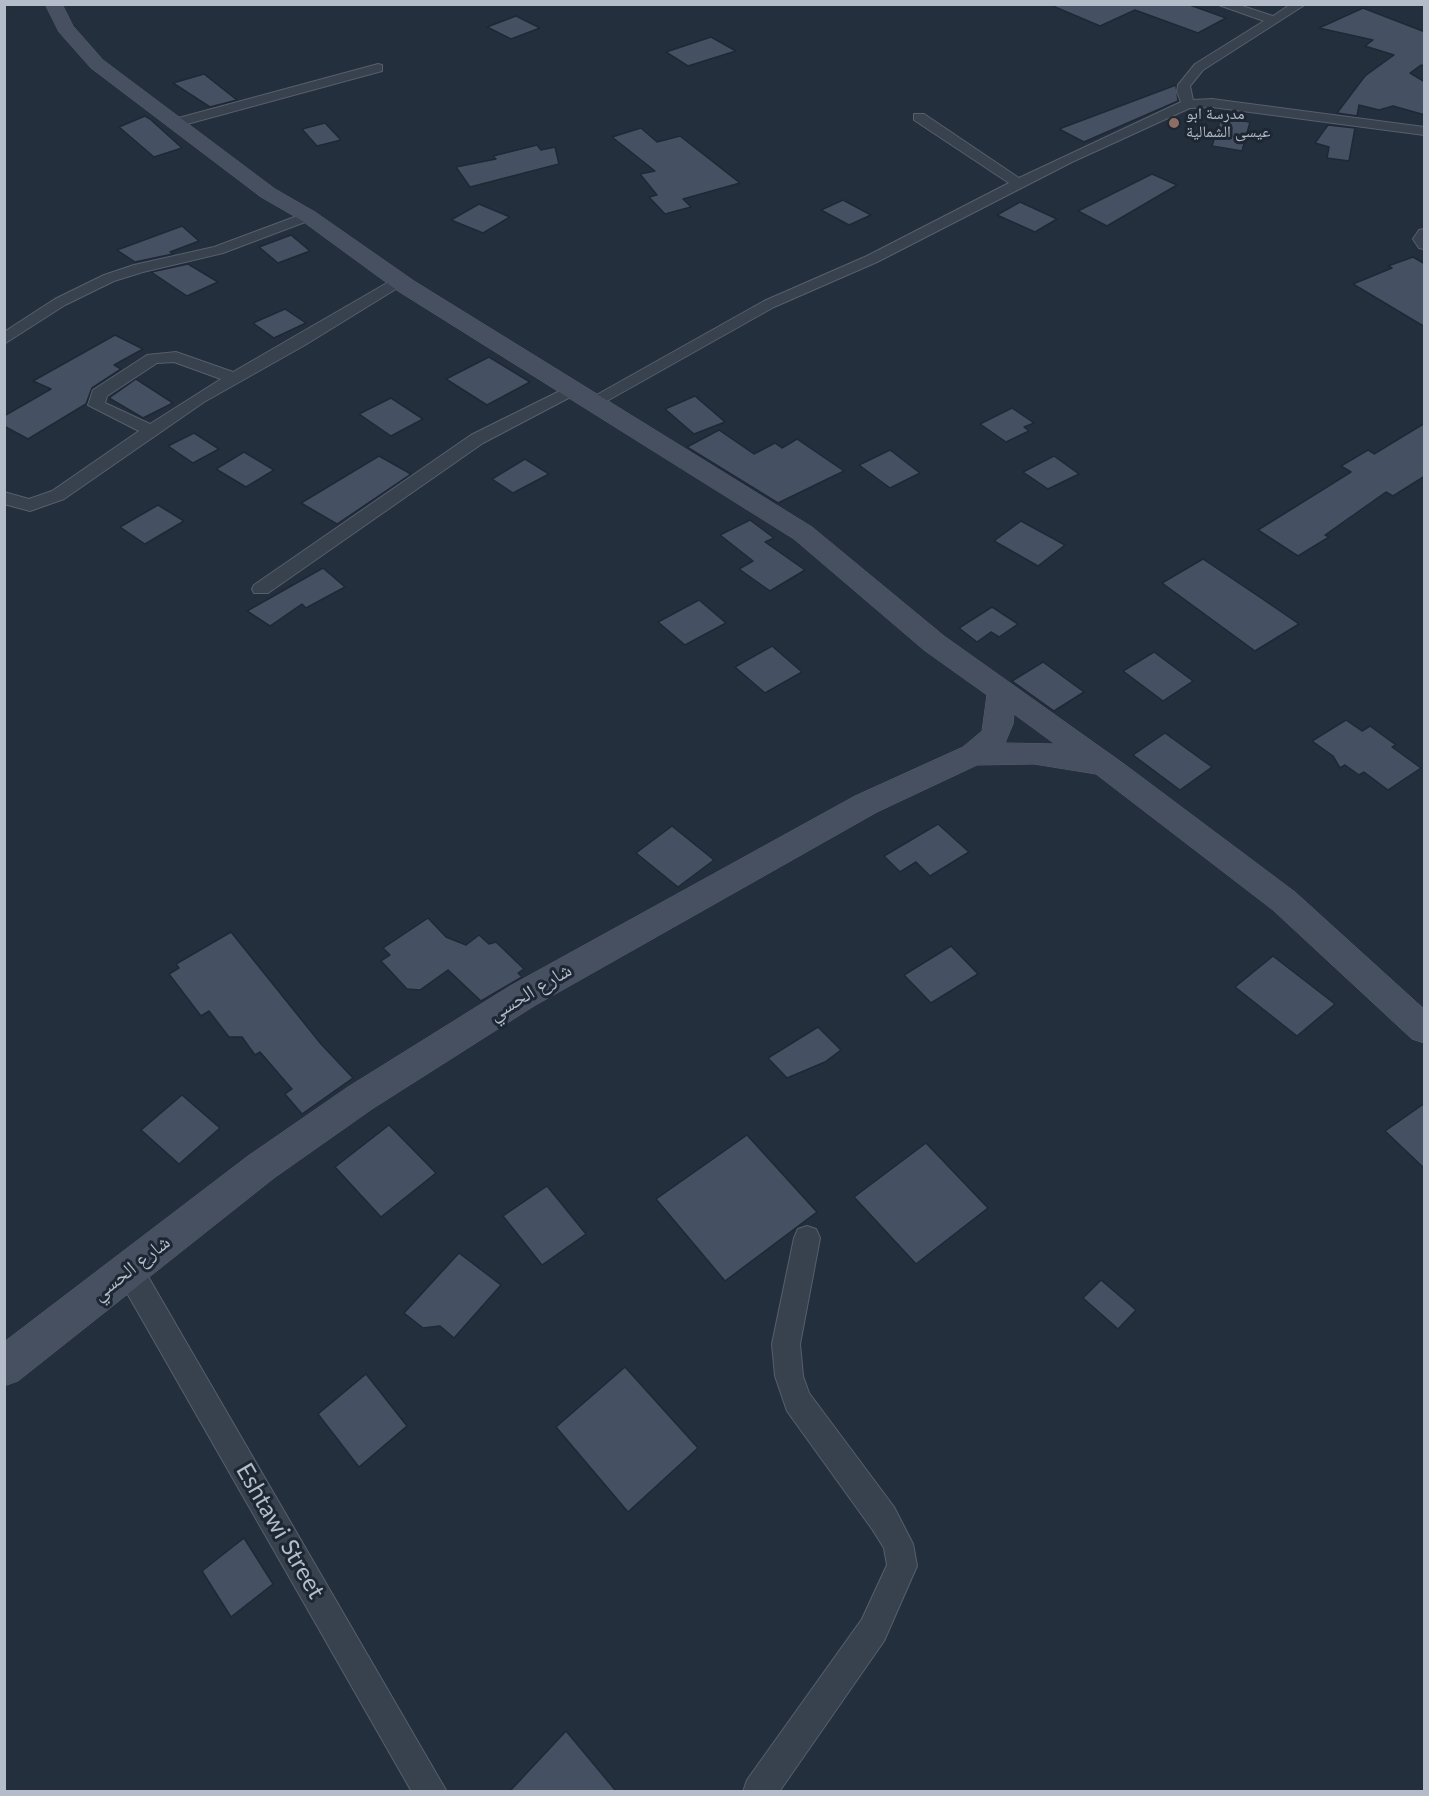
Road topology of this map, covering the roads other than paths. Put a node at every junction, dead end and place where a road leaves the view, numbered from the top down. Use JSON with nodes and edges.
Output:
{"nodes":[{"id":1,"x":53,"y":4,"type":"edge"},
{"id":2,"x":1221,"y":4,"type":"edge"},
{"id":3,"x":1300,"y":4,"type":"edge"},
{"id":4,"x":1274,"y":20,"type":"junction"},
{"id":5,"x":378,"y":68,"type":"dead end"},
{"id":6,"x":1188,"y":104,"type":"junction"},
{"id":7,"x":919,"y":117,"type":"dead end"},
{"id":8,"x":176,"y":123,"type":"junction"},
{"id":9,"x":1425,"y":131,"type":"edge"},
{"id":10,"x":1019,"y":184,"type":"junction"},
{"id":11,"x":308,"y":216,"type":"junction"},
{"id":12,"x":1425,"y":233,"type":"edge"},
{"id":13,"x":1425,"y":245,"type":"edge"},
{"id":14,"x":399,"y":281,"type":"junction"},
{"id":15,"x":4,"y":339,"type":"edge"},
{"id":16,"x":234,"y":378,"type":"junction"},
{"id":17,"x":582,"y":396,"type":"junction"},
{"id":18,"x":150,"y":430,"type":"junction"},
{"id":19,"x":4,"y":497,"type":"edge"},
{"id":20,"x":261,"y":589,"type":"dead end"},
{"id":21,"x":1001,"y":692,"type":"junction"},
{"id":22,"x":974,"y":755,"type":"junction"},
{"id":23,"x":1114,"y":772,"type":"junction"},
{"id":24,"x":1425,"y":1029,"type":"edge"},
{"id":25,"x":807,"y":1238,"type":"dead end"},
{"id":26,"x":129,"y":1270,"type":"junction"},
{"id":27,"x":4,"y":1367,"type":"edge"},
{"id":28,"x":431,"y":1791,"type":"edge"},
{"id":29,"x":759,"y":1791,"type":"edge"}],
"edges":[{"from":1,"to":8,"type":"street"},
{"from":2,"to":4,"type":"street"},
{"from":3,"to":4,"type":"street"},
{"from":4,"to":6,"type":"street"},
{"from":5,"to":8,"type":"street"},
{"from":6,"to":9,"type":"street"},
{"from":6,"to":10,"type":"street"},
{"from":7,"to":10,"type":"street"},
{"from":8,"to":11,"type":"street"},
{"from":10,"to":17,"type":"street"},
{"from":11,"to":14,"type":"street"},
{"from":11,"to":15,"type":"street"},
{"from":12,"to":13,"type":"street"},
{"from":14,"to":16,"type":"street"},
{"from":14,"to":17,"type":"street"},
{"from":16,"to":18,"type":"street"},
{"from":16,"to":18,"type":"street"},
{"from":17,"to":20,"type":"street"},
{"from":17,"to":21,"type":"street"},
{"from":18,"to":19,"type":"street"},
{"from":21,"to":22,"type":"street"},
{"from":21,"to":23,"type":"street"},
{"from":22,"to":23,"type":"street","name":"شارع الحسي"},
{"from":22,"to":26,"type":"street","name":"شارع الحسي"},
{"from":23,"to":24,"type":"street"},
{"from":25,"to":29,"type":"street"},
{"from":26,"to":27,"type":"street","name":"شارع الحسي"},
{"from":26,"to":28,"type":"street","name":"Eshtawi Street"}]}
